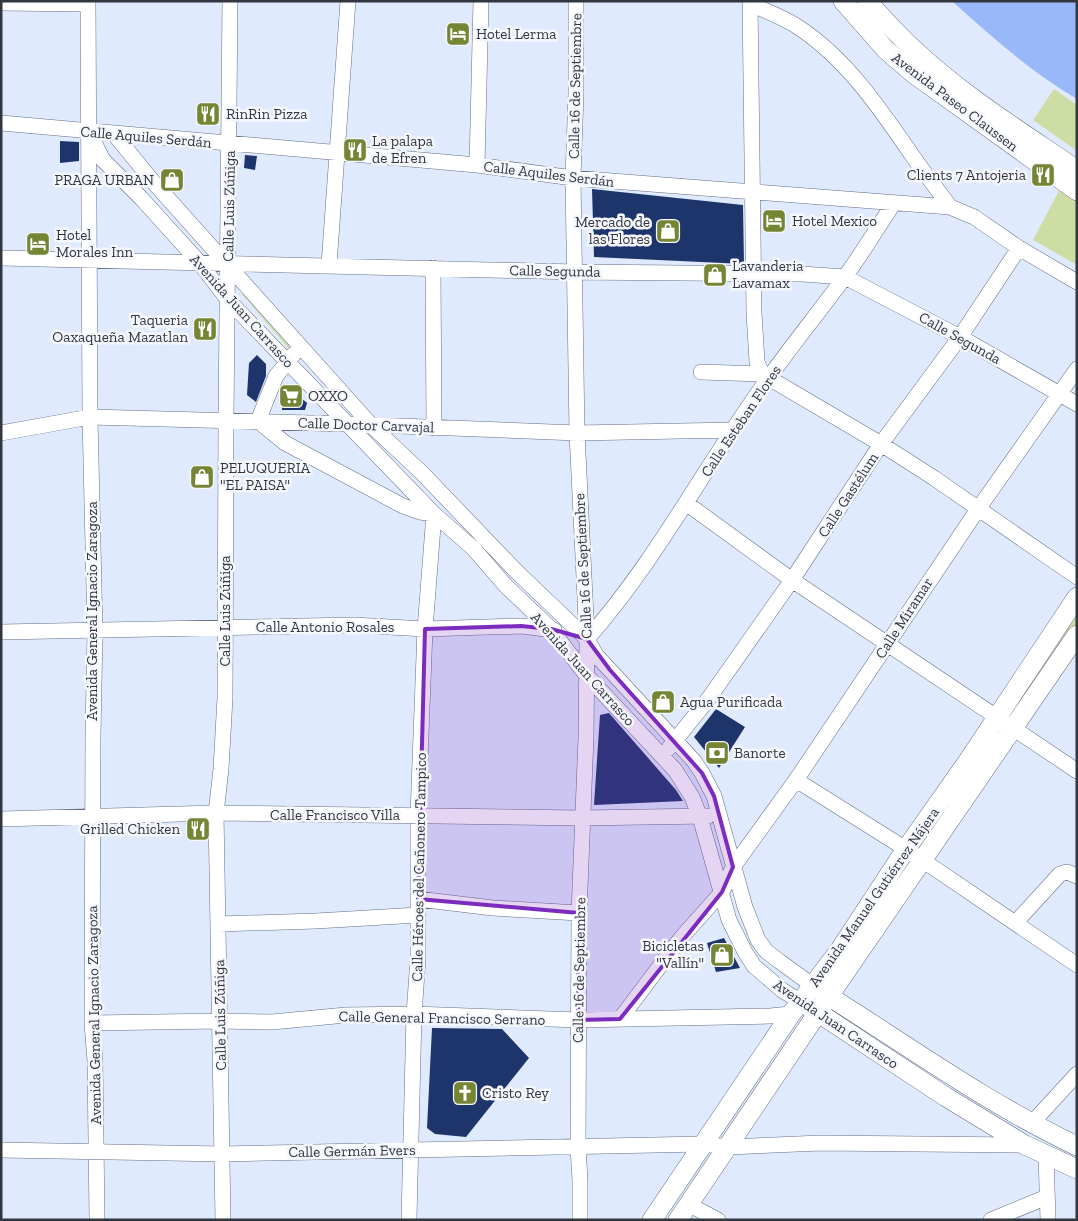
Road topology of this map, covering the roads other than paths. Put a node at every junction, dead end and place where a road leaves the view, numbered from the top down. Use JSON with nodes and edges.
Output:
{"nodes":[{"id":1,"x":230,"y":1,"type":"edge"},
{"id":2,"x":348,"y":1,"type":"edge"},
{"id":3,"x":482,"y":1,"type":"edge"},
{"id":4,"x":576,"y":1,"type":"edge"},
{"id":5,"x":843,"y":1,"type":"edge"},
{"id":6,"x":867,"y":1,"type":"edge"},
{"id":7,"x":88,"y":2,"type":"edge"},
{"id":8,"x":750,"y":2,"type":"edge"},
{"id":9,"x":1,"y":3,"type":"edge"},
{"id":10,"x":1,"y":123,"type":"edge"},
{"id":11,"x":89,"y":132,"type":"junction"},
{"id":12,"x":114,"y":134,"type":"junction"},
{"id":13,"x":229,"y":144,"type":"junction"},
{"id":14,"x":337,"y":153,"type":"junction"},
{"id":15,"x":477,"y":165,"type":"junction"},
{"id":16,"x":1077,"y":170,"type":"edge"},
{"id":17,"x":573,"y":178,"type":"junction"},
{"id":18,"x":155,"y":184,"type":"junction"},
{"id":19,"x":1077,"y":191,"type":"edge"},
{"id":20,"x":753,"y":192,"type":"junction"},
{"id":21,"x":141,"y":198,"type":"junction"},
{"id":22,"x":894,"y":203,"type":"junction"},
{"id":23,"x":950,"y":207,"type":"junction"},
{"id":24,"x":1020,"y":248,"type":"junction"},
{"id":25,"x":1,"y":258,"type":"edge"},
{"id":26,"x":89,"y":260,"type":"junction"},
{"id":27,"x":199,"y":262,"type":"junction"},
{"id":28,"x":228,"y":264,"type":"junction"},
{"id":29,"x":329,"y":265,"type":"junction"},
{"id":30,"x":433,"y":268,"type":"junction"},
{"id":31,"x":575,"y":272,"type":"junction"},
{"id":32,"x":754,"y":274,"type":"junction"},
{"id":33,"x":845,"y":277,"type":"junction"},
{"id":34,"x":1077,"y":282,"type":"edge"},
{"id":35,"x":228,"y":300,"type":"junction"},
{"id":36,"x":960,"y":337,"type":"junction"},
{"id":37,"x":302,"y":347,"type":"junction"},
{"id":38,"x":287,"y":361,"type":"junction"},
{"id":39,"x":1077,"y":369,"type":"edge"},
{"id":40,"x":701,"y":372,"type":"dead end"},
{"id":41,"x":765,"y":376,"type":"junction"},
{"id":42,"x":1059,"y":394,"type":"junction"},
{"id":43,"x":1077,"y":404,"type":"edge"},
{"id":44,"x":90,"y":417,"type":"junction"},
{"id":45,"x":226,"y":420,"type":"junction"},
{"id":46,"x":258,"y":421,"type":"junction"},
{"id":47,"x":348,"y":424,"type":"junction"},
{"id":48,"x":372,"y":426,"type":"junction"},
{"id":49,"x":434,"y":428,"type":"junction"},
{"id":50,"x":733,"y":430,"type":"junction"},
{"id":51,"x":577,"y":432,"type":"junction"},
{"id":52,"x":1,"y":433,"type":"edge"},
{"id":53,"x":881,"y":444,"type":"junction"},
{"id":54,"x":448,"y":501,"type":"junction"},
{"id":55,"x":686,"y":503,"type":"junction"},
{"id":56,"x":978,"y":509,"type":"junction"},
{"id":57,"x":434,"y":514,"type":"junction"},
{"id":58,"x":1077,"y":577,"type":"edge"},
{"id":59,"x":792,"y":580,"type":"junction"},
{"id":60,"x":1077,"y":597,"type":"edge"},
{"id":61,"x":225,"y":627,"type":"junction"},
{"id":62,"x":426,"y":629,"type":"junction"},
{"id":63,"x":550,"y":630,"type":"junction"},
{"id":64,"x":95,"y":631,"type":"junction"},
{"id":65,"x":1,"y":632,"type":"edge"},
{"id":66,"x":1077,"y":636,"type":"edge"},
{"id":67,"x":587,"y":638,"type":"junction"},
{"id":68,"x":888,"y":643,"type":"junction"},
{"id":69,"x":586,"y":675,"type":"junction"},
{"id":70,"x":996,"y":716,"type":"junction"},
{"id":71,"x":1014,"y":728,"type":"junction"},
{"id":72,"x":675,"y":740,"type":"junction"},
{"id":73,"x":661,"y":756,"type":"junction"},
{"id":74,"x":1077,"y":771,"type":"edge"},
{"id":75,"x":796,"y":780,"type":"junction"},
{"id":76,"x":216,"y":813,"type":"junction"},
{"id":77,"x":418,"y":815,"type":"junction"},
{"id":78,"x":720,"y":815,"type":"junction"},
{"id":79,"x":92,"y":817,"type":"junction"},
{"id":80,"x":700,"y":817,"type":"junction"},
{"id":81,"x":582,"y":818,"type":"junction"},
{"id":82,"x":1,"y":819,"type":"edge"},
{"id":83,"x":906,"y":849,"type":"junction"},
{"id":84,"x":923,"y":860,"type":"junction"},
{"id":85,"x":733,"y":868,"type":"junction"},
{"id":86,"x":1077,"y":876,"type":"edge"},
{"id":87,"x":722,"y":892,"type":"junction"},
{"id":88,"x":418,"y":899,"type":"junction"},
{"id":89,"x":579,"y":913,"type":"junction"},
{"id":90,"x":418,"y":915,"type":"junction"},
{"id":91,"x":1016,"y":922,"type":"junction"},
{"id":92,"x":218,"y":924,"type":"junction"},
{"id":93,"x":1077,"y":965,"type":"edge"},
{"id":94,"x":812,"y":986,"type":"junction"},
{"id":95,"x":829,"y":996,"type":"junction"},
{"id":96,"x":796,"y":1008,"type":"junction"},
{"id":97,"x":818,"y":1012,"type":"junction"},
{"id":98,"x":414,"y":1014,"type":"junction"},
{"id":99,"x":620,"y":1019,"type":"junction"},
{"id":100,"x":578,"y":1020,"type":"junction"},
{"id":101,"x":220,"y":1021,"type":"junction"},
{"id":102,"x":92,"y":1023,"type":"junction"},
{"id":103,"x":1077,"y":1074,"type":"edge"},
{"id":104,"x":1032,"y":1123,"type":"junction"},
{"id":105,"x":703,"y":1144,"type":"junction"},
{"id":106,"x":1025,"y":1145,"type":"junction"},
{"id":107,"x":1077,"y":1146,"type":"edge"},
{"id":108,"x":578,"y":1147,"type":"junction"},
{"id":109,"x":728,"y":1147,"type":"junction"},
{"id":110,"x":1,"y":1150,"type":"edge"},
{"id":111,"x":411,"y":1150,"type":"junction"},
{"id":112,"x":97,"y":1152,"type":"junction"},
{"id":113,"x":223,"y":1154,"type":"junction"},
{"id":114,"x":1046,"y":1154,"type":"junction"},
{"id":115,"x":1077,"y":1169,"type":"edge"},
{"id":116,"x":1047,"y":1197,"type":"junction"},
{"id":117,"x":688,"y":1204,"type":"junction"},
{"id":118,"x":97,"y":1220,"type":"edge"},
{"id":119,"x":223,"y":1220,"type":"edge"},
{"id":120,"x":409,"y":1220,"type":"edge"},
{"id":121,"x":580,"y":1220,"type":"edge"},
{"id":122,"x":652,"y":1220,"type":"edge"},
{"id":123,"x":678,"y":1220,"type":"edge"},
{"id":124,"x":718,"y":1220,"type":"edge"},
{"id":125,"x":991,"y":1220,"type":"edge"},
{"id":126,"x":1048,"y":1220,"type":"edge"}],
"edges":[{"from":1,"to":13,"type":"street","name":"Calle Luis Zúñiga"},
{"from":2,"to":14,"type":"street"},
{"from":3,"to":15,"type":"street"},
{"from":4,"to":17,"type":"street","name":"Calle 16 de Septiembre"},
{"from":5,"to":19,"type":"main road","name":"Avenida Paseo Claussen"},
{"from":6,"to":16,"type":"main road","name":"Avenida Paseo Claussen"},
{"from":7,"to":9,"type":"street"},
{"from":7,"to":11,"type":"street","name":"Avenida General Ignacio Zaragoza"},
{"from":8,"to":20,"type":"street"},
{"from":8,"to":23,"type":"street"},
{"from":10,"to":11,"type":"street","name":"Calle Aquiles Serdán"},
{"from":11,"to":12,"type":"street","name":"Calle Aquiles Serdán"},
{"from":11,"to":21,"type":"street","name":"Avenida Juan Carrasco"},
{"from":11,"to":26,"type":"street","name":"Avenida General Ignacio Zaragoza"},
{"from":12,"to":13,"type":"street","name":"Calle Aquiles Serdán"},
{"from":12,"to":18,"type":"street","name":"Avenida Juan Carrasco"},
{"from":13,"to":14,"type":"street","name":"Calle Aquiles Serdán"},
{"from":13,"to":28,"type":"street","name":"Calle Luis Zúñiga"},
{"from":14,"to":15,"type":"street","name":"Calle Aquiles Serdán"},
{"from":14,"to":29,"type":"street"},
{"from":15,"to":17,"type":"street","name":"Calle Aquiles Serdán"},
{"from":17,"to":20,"type":"street","name":"Calle Aquiles Serdán"},
{"from":17,"to":31,"type":"street","name":"Calle 16 de Septiembre"},
{"from":18,"to":21,"type":"street"},
{"from":18,"to":28,"type":"street","name":"Avenida Juan Carrasco"},
{"from":20,"to":22,"type":"street","name":"Calle Aquiles Serdán"},
{"from":20,"to":32,"type":"street"},
{"from":21,"to":27,"type":"street","name":"Avenida Juan Carrasco"},
{"from":22,"to":23,"type":"street","name":"Calle Aquiles Serdán"},
{"from":22,"to":33,"type":"street","name":"Calle Esteban Flores"},
{"from":23,"to":24,"type":"street","name":"Calle Aquiles Serdán"},
{"from":24,"to":34,"type":"street","name":"Calle Aquiles Serdán"},
{"from":24,"to":36,"type":"street","name":"Calle Gastélum"},
{"from":25,"to":26,"type":"street","name":"Calle Segunda"},
{"from":26,"to":27,"type":"street","name":"Calle Segunda"},
{"from":26,"to":44,"type":"street","name":"Avenida General Ignacio Zaragoza"},
{"from":27,"to":28,"type":"street","name":"Calle Segunda"},
{"from":27,"to":35,"type":"street","name":"Avenida Juan Carrasco"},
{"from":28,"to":29,"type":"street","name":"Calle Segunda"},
{"from":28,"to":35,"type":"street","name":"Calle Luis Zúñiga"},
{"from":28,"to":37,"type":"street","name":"Avenida Juan Carrasco"},
{"from":29,"to":30,"type":"street","name":"Calle Segunda"},
{"from":30,"to":31,"type":"street","name":"Calle Segunda"},
{"from":30,"to":49,"type":"street"},
{"from":31,"to":32,"type":"street","name":"Calle Segunda"},
{"from":31,"to":51,"type":"street","name":"Calle 16 de Septiembre"},
{"from":32,"to":33,"type":"street","name":"Calle Segunda"},
{"from":32,"to":41,"type":"street"},
{"from":33,"to":36,"type":"street","name":"Calle Segunda"},
{"from":33,"to":41,"type":"street","name":"Calle Esteban Flores"},
{"from":35,"to":38,"type":"street","name":"Avenida Juan Carrasco"},
{"from":35,"to":45,"type":"street","name":"Calle Luis Zúñiga"},
{"from":36,"to":42,"type":"street","name":"Calle Segunda"},
{"from":36,"to":53,"type":"street","name":"Calle Gastélum"},
{"from":37,"to":38,"type":"street"},
{"from":37,"to":48,"type":"street","name":"Avenida Juan Carrasco"},
{"from":38,"to":46,"type":"street"},
{"from":38,"to":47,"type":"street","name":"Avenida Juan Carrasco"},
{"from":39,"to":42,"type":"street","name":"Calle Miramar"},
{"from":40,"to":41,"type":"street"},
{"from":41,"to":50,"type":"street","name":"Calle Esteban Flores"},
{"from":41,"to":53,"type":"street"},
{"from":42,"to":43,"type":"street","name":"Calle Segunda"},
{"from":42,"to":56,"type":"street","name":"Calle Miramar"},
{"from":44,"to":45,"type":"street","name":"Calle Doctor Carvajal"},
{"from":44,"to":52,"type":"street","name":"Calle Doctor Carvajal"},
{"from":44,"to":64,"type":"street","name":"Avenida General Ignacio Zaragoza"},
{"from":45,"to":46,"type":"street","name":"Calle Doctor Carvajal"},
{"from":45,"to":61,"type":"street","name":"Calle Luis Zúñiga"},
{"from":46,"to":47,"type":"street","name":"Calle Doctor Carvajal"},
{"from":46,"to":57,"type":"street"},
{"from":47,"to":48,"type":"street","name":"Calle Doctor Carvajal"},
{"from":47,"to":57,"type":"street","name":"Avenida Juan Carrasco"},
{"from":48,"to":49,"type":"street","name":"Calle Doctor Carvajal"},
{"from":48,"to":54,"type":"street","name":"Avenida Juan Carrasco"},
{"from":49,"to":51,"type":"street","name":"Calle Doctor Carvajal"},
{"from":50,"to":51,"type":"street","name":"Calle Doctor Carvajal"},
{"from":50,"to":55,"type":"street","name":"Calle Esteban Flores"},
{"from":51,"to":67,"type":"street","name":"Calle 16 de Septiembre"},
{"from":53,"to":56,"type":"street"},
{"from":53,"to":59,"type":"street","name":"Calle Gastélum"},
{"from":54,"to":57,"type":"street"},
{"from":54,"to":67,"type":"street","name":"Avenida Juan Carrasco"},
{"from":55,"to":59,"type":"street"},
{"from":55,"to":67,"type":"street","name":"Calle Esteban Flores"},
{"from":56,"to":58,"type":"street"},
{"from":56,"to":68,"type":"street","name":"Calle Miramar"},
{"from":57,"to":62,"type":"street","name":"Calle Héroes del Cañonero Tampico"},
{"from":57,"to":63,"type":"street","name":"Avenida Juan Carrasco"},
{"from":59,"to":68,"type":"street"},
{"from":59,"to":72,"type":"street","name":"Calle Gastélum"},
{"from":60,"to":70,"type":"main road","name":"Avenida Manuel Gutiérrez Nájera"},
{"from":61,"to":62,"type":"street","name":"Calle Antonio Rosales"},
{"from":61,"to":64,"type":"street","name":"Calle Antonio Rosales"},
{"from":61,"to":76,"type":"street","name":"Calle Luis Zúñiga"},
{"from":62,"to":63,"type":"street","name":"Calle Antonio Rosales"},
{"from":62,"to":77,"type":"street","name":"Calle Héroes del Cañonero Tampico"},
{"from":63,"to":67,"type":"street","name":"Calle Antonio Rosales"},
{"from":63,"to":69,"type":"street","name":"Avenida Juan Carrasco"},
{"from":64,"to":65,"type":"street","name":"Calle Antonio Rosales"},
{"from":64,"to":79,"type":"street","name":"Avenida General Ignacio Zaragoza"},
{"from":66,"to":71,"type":"main road","name":"Avenida Manuel Gutiérrez Nájera"},
{"from":67,"to":69,"type":"street","name":"Calle 16 de Septiembre"},
{"from":67,"to":72,"type":"street","name":"Avenida Juan Carrasco"},
{"from":68,"to":70,"type":"street"},
{"from":68,"to":75,"type":"street","name":"Calle Miramar"},
{"from":69,"to":73,"type":"street","name":"Avenida Juan Carrasco"},
{"from":69,"to":81,"type":"street","name":"Calle 16 de Septiembre"},
{"from":70,"to":71,"type":"street"},
{"from":70,"to":83,"type":"main road","name":"Avenida Manuel Gutiérrez Nájera"},
{"from":71,"to":74,"type":"street"},
{"from":71,"to":84,"type":"main road","name":"Avenida Manuel Gutiérrez Nájera"},
{"from":72,"to":73,"type":"street","name":"Calle Gastélum"},
{"from":72,"to":78,"type":"street","name":"Avenida Juan Carrasco"},
{"from":73,"to":80,"type":"street","name":"Avenida Juan Carrasco"},
{"from":75,"to":83,"type":"street"},
{"from":75,"to":85,"type":"street","name":"Calle Miramar"},
{"from":76,"to":77,"type":"street","name":"Calle Francisco Villa"},
{"from":76,"to":79,"type":"street","name":"Calle Francisco Villa"},
{"from":76,"to":92,"type":"street","name":"Calle Luis Zúñiga"},
{"from":77,"to":81,"type":"street","name":"Calle Francisco Villa"},
{"from":77,"to":88,"type":"street","name":"Calle Héroes del Cañonero Tampico"},
{"from":78,"to":80,"type":"street","name":"Calle Francisco Villa"},
{"from":78,"to":85,"type":"street","name":"Avenida Juan Carrasco"},
{"from":79,"to":82,"type":"street","name":"Calle Francisco Villa"},
{"from":79,"to":102,"type":"street","name":"Avenida General Ignacio Zaragoza"},
{"from":80,"to":81,"type":"street","name":"Calle Francisco Villa"},
{"from":80,"to":87,"type":"street","name":"Avenida Juan Carrasco"},
{"from":81,"to":89,"type":"street","name":"Calle 16 de Septiembre"},
{"from":83,"to":84,"type":"street"},
{"from":83,"to":94,"type":"main road","name":"Avenida Manuel Gutiérrez Nájera"},
{"from":84,"to":91,"type":"street"},
{"from":84,"to":95,"type":"main road","name":"Avenida Manuel Gutiérrez Nájera"},
{"from":85,"to":87,"type":"street","name":"Calle Miramar"},
{"from":85,"to":94,"type":"street","name":"Avenida Juan Carrasco"},
{"from":86,"to":91,"type":"street"},
{"from":87,"to":96,"type":"street","name":"Avenida Juan Carrasco"},
{"from":87,"to":99,"type":"street","name":"Calle Miramar"},
{"from":88,"to":89,"type":"street"},
{"from":88,"to":90,"type":"street","name":"Calle Héroes del Cañonero Tampico"},
{"from":89,"to":100,"type":"street","name":"Calle 16 de Septiembre"},
{"from":90,"to":92,"type":"street"},
{"from":90,"to":98,"type":"street","name":"Calle Héroes del Cañonero Tampico"},
{"from":91,"to":93,"type":"street"},
{"from":92,"to":101,"type":"street","name":"Calle Luis Zúñiga"},
{"from":94,"to":95,"type":"main road","name":"Avenida Juan Carrasco"},
{"from":94,"to":96,"type":"main road","name":"Avenida Manuel Gutiérrez Nájera"},
{"from":95,"to":97,"type":"main road","name":"Avenida Manuel Gutiérrez Nájera"},
{"from":95,"to":104,"type":"main road","name":"Avenida Juan Carrasco"},
{"from":96,"to":97,"type":"main road","name":"Avenida Juan Carrasco"},
{"from":96,"to":99,"type":"street","name":"Calle General Francisco Serrano"},
{"from":96,"to":105,"type":"main road","name":"Avenida Manuel Gutiérrez Nájera"},
{"from":97,"to":106,"type":"main road","name":"Avenida Juan Carrasco"},
{"from":97,"to":109,"type":"main road","name":"Avenida Manuel Gutiérrez Nájera"},
{"from":98,"to":100,"type":"street","name":"Calle General Francisco Serrano"},
{"from":98,"to":101,"type":"street","name":"Calle General Francisco Serrano"},
{"from":98,"to":111,"type":"street","name":"Calle Héroes del Cañonero Tampico"},
{"from":99,"to":100,"type":"street","name":"Calle General Francisco Serrano"},
{"from":100,"to":108,"type":"street","name":"Calle 16 de Septiembre"},
{"from":101,"to":102,"type":"street","name":"Calle General Francisco Serrano"},
{"from":101,"to":113,"type":"street","name":"Calle Luis Zúñiga"},
{"from":102,"to":112,"type":"street","name":"Avenida General Ignacio Zaragoza"},
{"from":103,"to":104,"type":"street"},
{"from":104,"to":107,"type":"main road","name":"Avenida Juan Carrasco"},
{"from":105,"to":108,"type":"street","name":"Calle Germán Evers"},
{"from":105,"to":109,"type":"street","name":"Calle Germán Evers"},
{"from":105,"to":122,"type":"main road","name":"Avenida Manuel Gutiérrez Nájera"},
{"from":106,"to":109,"type":"street"},
{"from":106,"to":114,"type":"main road","name":"Avenida Juan Carrasco"},
{"from":108,"to":111,"type":"street","name":"Calle Germán Evers"},
{"from":108,"to":121,"type":"street","name":"Calle 16 de Septiembre"},
{"from":109,"to":117,"type":"main road","name":"Avenida Manuel Gutiérrez Nájera"},
{"from":110,"to":112,"type":"street","name":"Calle Germán Evers"},
{"from":111,"to":113,"type":"street","name":"Calle Germán Evers"},
{"from":111,"to":120,"type":"street","name":"Calle Héroes del Cañonero Tampico"},
{"from":112,"to":113,"type":"street","name":"Calle Germán Evers"},
{"from":112,"to":118,"type":"street","name":"Avenida General Ignacio Zaragoza"},
{"from":113,"to":119,"type":"street","name":"Calle Luis Zúñiga"},
{"from":114,"to":115,"type":"main road","name":"Avenida Juan Carrasco"},
{"from":114,"to":116,"type":"street"},
{"from":116,"to":125,"type":"street"},
{"from":116,"to":126,"type":"street"},
{"from":117,"to":123,"type":"main road","name":"Avenida Manuel Gutiérrez Nájera"},
{"from":117,"to":124,"type":"street"}]}
